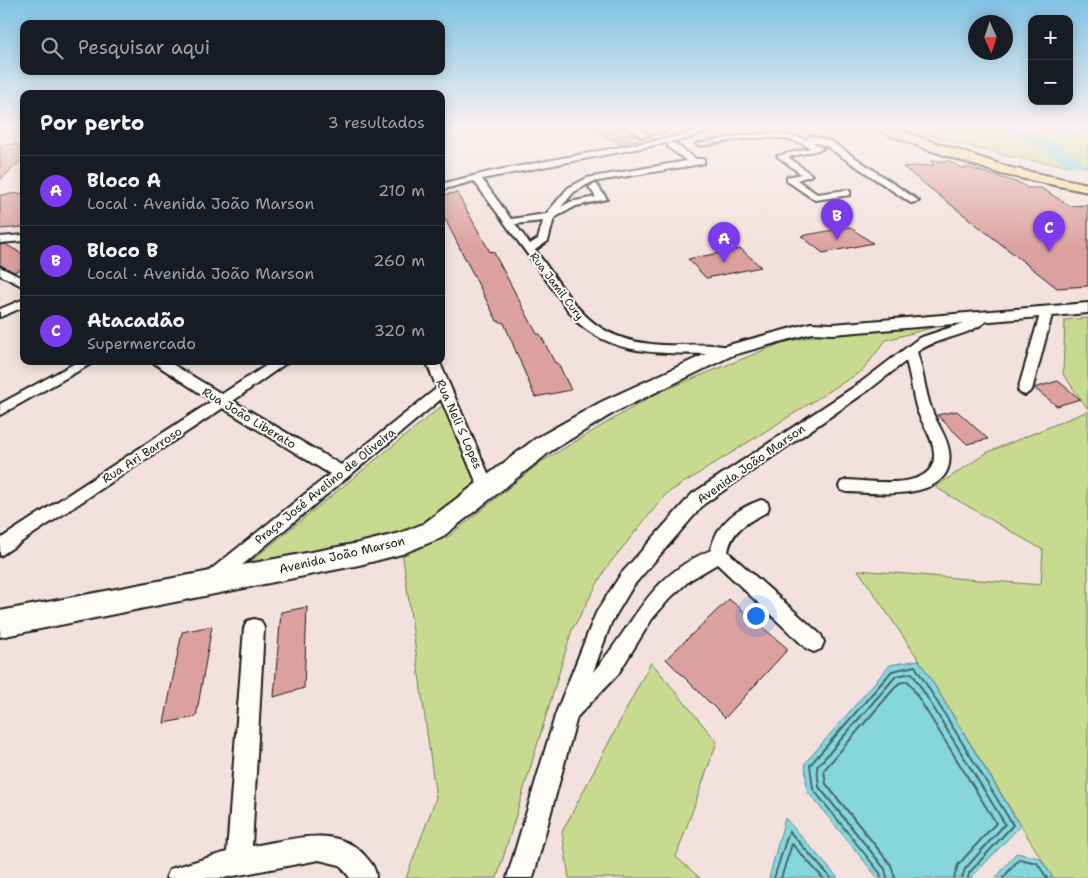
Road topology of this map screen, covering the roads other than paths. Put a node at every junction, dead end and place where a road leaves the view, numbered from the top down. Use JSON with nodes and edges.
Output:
{"nodes":[{"id":1,"x":531,"y":167,"type":"edge"},
{"id":2,"x":796,"y":167,"type":"edge"},
{"id":3,"x":863,"y":167,"type":"edge"},
{"id":4,"x":1002,"y":167,"type":"edge"},
{"id":5,"x":657,"y":168,"type":"joint"},
{"id":6,"x":1076,"y":171,"type":"dead end"},
{"id":7,"x":641,"y":177,"type":"dead end"},
{"id":8,"x":476,"y":178,"type":"junction"},
{"id":9,"x":1062,"y":183,"type":"junction"},
{"id":10,"x":445,"y":186,"type":"edge"},
{"id":11,"x":594,"y":187,"type":"dead end"},
{"id":12,"x":1088,"y":188,"type":"edge"},
{"id":13,"x":847,"y":193,"type":"dead end"},
{"id":14,"x":914,"y":201,"type":"dead end"},
{"id":15,"x":549,"y":217,"type":"junction"},
{"id":16,"x":509,"y":222,"type":"junction"},
{"id":17,"x":20,"y":238,"type":"edge"},
{"id":18,"x":0,"y":240,"type":"edge"},
{"id":19,"x":529,"y":249,"type":"junction"},
{"id":20,"x":0,"y":270,"type":"edge"},
{"id":21,"x":20,"y":282,"type":"edge"},
{"id":22,"x":1088,"y":296,"type":"edge"},
{"id":23,"x":20,"y":304,"type":"edge"},
{"id":24,"x":1088,"y":308,"type":"edge"},
{"id":25,"x":0,"y":312,"type":"edge"},
{"id":26,"x":1047,"y":312,"type":"junction"},
{"id":27,"x":985,"y":316,"type":"junction"},
{"id":28,"x":811,"y":328,"type":"junction"},
{"id":29,"x":727,"y":350,"type":"junction"},
{"id":30,"x":910,"y":352,"type":"junction"},
{"id":31,"x":83,"y":365,"type":"edge"},
{"id":32,"x":163,"y":365,"type":"edge"},
{"id":33,"x":277,"y":365,"type":"edge"},
{"id":34,"x":434,"y":365,"type":"edge"},
{"id":35,"x":443,"y":390,"type":"junction"},
{"id":36,"x":1025,"y":390,"type":"dead end"},
{"id":37,"x":222,"y":402,"type":"junction"},
{"id":38,"x":0,"y":410,"type":"edge"},
{"id":39,"x":341,"y":473,"type":"junction"},
{"id":40,"x":847,"y":486,"type":"dead end"},
{"id":41,"x":486,"y":487,"type":"junction"},
{"id":42,"x":761,"y":506,"type":"dead end"},
{"id":43,"x":0,"y":548,"type":"edge"},
{"id":44,"x":718,"y":555,"type":"junction"},
{"id":45,"x":207,"y":583,"type":"junction"},
{"id":46,"x":0,"y":624,"type":"edge"},
{"id":47,"x":254,"y":628,"type":"dead end"},
{"id":48,"x":814,"y":642,"type":"dead end"},
{"id":49,"x":567,"y":713,"type":"junction"},
{"id":50,"x":239,"y":861,"type":"junction"},
{"id":51,"x":363,"y":876,"type":"edge"},
{"id":52,"x":179,"y":878,"type":"edge"},
{"id":53,"x":520,"y":878,"type":"edge"}],
"edges":[{"from":1,"to":8,"type":"street"},
{"from":2,"to":13,"type":"street"},
{"from":3,"to":14,"type":"street"},
{"from":4,"to":9,"type":"main road"},
{"from":5,"to":7,"type":"street"},
{"from":5,"to":15,"type":"street"},
{"from":6,"to":9,"type":"main road"},
{"from":8,"to":10,"type":"street"},
{"from":8,"to":16,"type":"street","name":"Rua Jamil Cury"},
{"from":9,"to":12,"type":"main road"},
{"from":11,"to":15,"type":"street"},
{"from":15,"to":16,"type":"street"},
{"from":15,"to":19,"type":"street"},
{"from":16,"to":19,"type":"street","name":"Rua Jamil Cury"},
{"from":17,"to":18,"type":"street"},
{"from":19,"to":29,"type":"street","name":"Rua Jamil Cury"},
{"from":20,"to":21,"type":"street"},
{"from":22,"to":28,"type":"main road","name":"Avenida João Marson"},
{"from":23,"to":25,"type":"street"},
{"from":24,"to":26,"type":"main road","name":"Avenida João Marson"},
{"from":26,"to":27,"type":"main road","name":"Avenida João Marson"},
{"from":26,"to":36,"type":"street"},
{"from":27,"to":28,"type":"main road","name":"Avenida João Marson"},
{"from":27,"to":30,"type":"street","name":"Avenida João Marson"},
{"from":28,"to":29,"type":"main road","name":"Avenida João Marson"},
{"from":29,"to":41,"type":"main road","name":"Avenida João Marson"},
{"from":30,"to":40,"type":"street"},
{"from":30,"to":49,"type":"street","name":"Avenida João Marson"},
{"from":31,"to":38,"type":"street"},
{"from":32,"to":37,"type":"street","name":"Rua João Liberato"},
{"from":33,"to":37,"type":"street","name":"Rua Ari Barroso"},
{"from":34,"to":35,"type":"street","name":"Rua Neli S Lopes"},
{"from":35,"to":39,"type":"street","name":"Praça José Avelino de Oliveira"},
{"from":35,"to":41,"type":"street","name":"Rua Neli S Lopes"},
{"from":37,"to":39,"type":"street","name":"Rua João Liberato"},
{"from":37,"to":43,"type":"street","name":"Rua Ari Barroso"},
{"from":39,"to":45,"type":"street","name":"Praça José Avelino de Oliveira"},
{"from":41,"to":45,"type":"main road","name":"Avenida João Marson"},
{"from":42,"to":44,"type":"street"},
{"from":44,"to":48,"type":"street"},
{"from":44,"to":49,"type":"street"},
{"from":45,"to":46,"type":"main road","name":"Avenida João Marson"},
{"from":47,"to":50,"type":"street"},
{"from":49,"to":53,"type":"street","name":"Avenida João Marson"},
{"from":50,"to":51,"type":"street"},
{"from":50,"to":52,"type":"street"}]}
